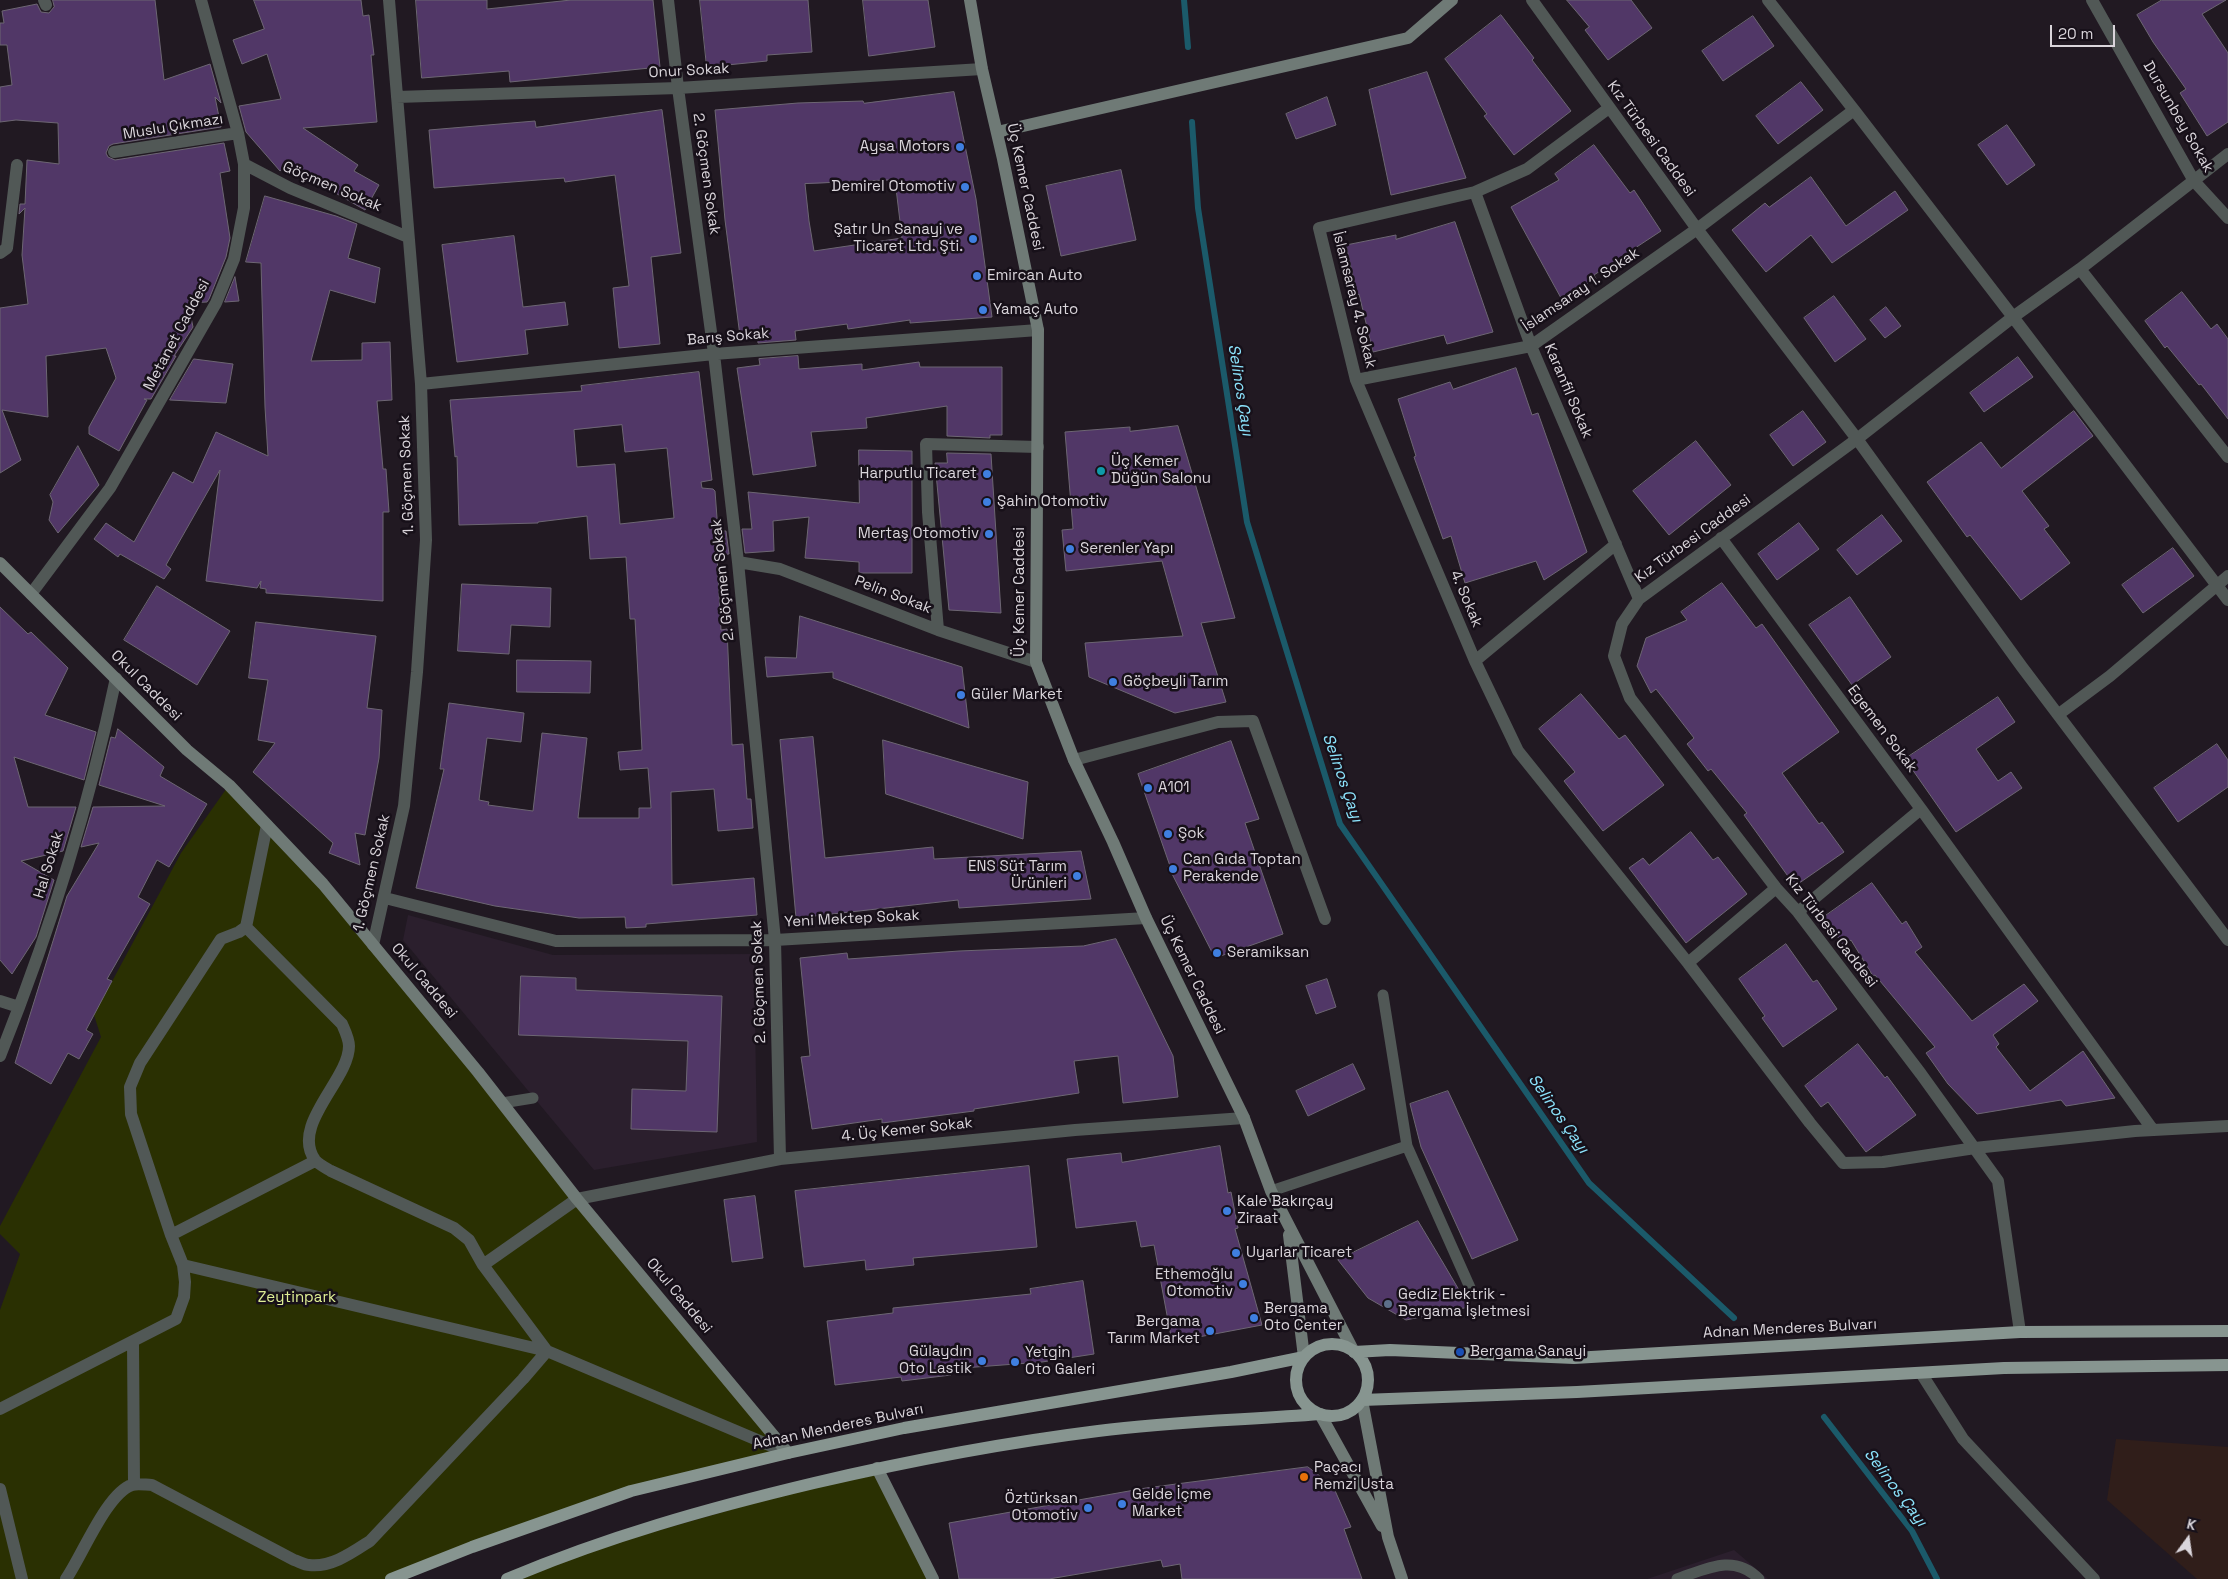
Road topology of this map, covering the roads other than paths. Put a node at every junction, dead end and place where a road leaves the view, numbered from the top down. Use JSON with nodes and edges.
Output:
{"nodes":[{"id":1,"x":201,"y":0,"type":"edge"},
{"id":2,"x":389,"y":0,"type":"edge"},
{"id":3,"x":668,"y":0,"type":"edge"},
{"id":4,"x":970,"y":0,"type":"edge"},
{"id":5,"x":1452,"y":0,"type":"edge"},
{"id":6,"x":1532,"y":0,"type":"edge"},
{"id":7,"x":1768,"y":0,"type":"edge"},
{"id":8,"x":2092,"y":0,"type":"edge"},
{"id":9,"x":982,"y":69,"type":"junction"},
{"id":10,"x":678,"y":88,"type":"junction"},
{"id":11,"x":397,"y":97,"type":"junction"},
{"id":12,"x":1608,"y":108,"type":"junction"},
{"id":13,"x":1854,"y":110,"type":"junction"},
{"id":14,"x":997,"y":132,"type":"junction"},
{"id":15,"x":238,"y":133,"type":"junction"},
{"id":16,"x":114,"y":152,"type":"dead end"},
{"id":17,"x":2228,"y":154,"type":"edge"},
{"id":18,"x":244,"y":164,"type":"junction"},
{"id":19,"x":17,"y":165,"type":"dead end"},
{"id":20,"x":2194,"y":181,"type":"junction"},
{"id":21,"x":1475,"y":192,"type":"junction"},
{"id":22,"x":2228,"y":218,"type":"edge"},
{"id":23,"x":1697,"y":229,"type":"junction"},
{"id":24,"x":408,"y":237,"type":"junction"},
{"id":25,"x":0,"y":253,"type":"edge"},
{"id":26,"x":2080,"y":269,"type":"junction"},
{"id":27,"x":2013,"y":318,"type":"junction"},
{"id":28,"x":1038,"y":330,"type":"junction"},
{"id":29,"x":1531,"y":346,"type":"junction"},
{"id":30,"x":714,"y":354,"type":"junction"},
{"id":31,"x":1356,"y":380,"type":"junction"},
{"id":32,"x":421,"y":384,"type":"junction"},
{"id":33,"x":1857,"y":439,"type":"junction"},
{"id":34,"x":1038,"y":448,"type":"junction"},
{"id":35,"x":2228,"y":457,"type":"edge"},
{"id":36,"x":1721,"y":538,"type":"junction"},
{"id":37,"x":1616,"y":544,"type":"junction"},
{"id":38,"x":738,"y":562,"type":"junction"},
{"id":39,"x":0,"y":563,"type":"edge"},
{"id":40,"x":2228,"y":576,"type":"edge"},
{"id":41,"x":2216,"y":585,"type":"junction"},
{"id":42,"x":31,"y":594,"type":"junction"},
{"id":43,"x":1638,"y":600,"type":"junction"},
{"id":44,"x":2228,"y":600,"type":"edge"},
{"id":45,"x":938,"y":630,"type":"junction"},
{"id":46,"x":1475,"y":661,"type":"junction"},
{"id":47,"x":1036,"y":662,"type":"junction"},
{"id":48,"x":116,"y":678,"type":"junction"},
{"id":49,"x":2059,"y":714,"type":"junction"},
{"id":50,"x":1074,"y":760,"type":"junction"},
{"id":51,"x":1921,"y":808,"type":"junction"},
{"id":52,"x":267,"y":825,"type":"junction"},
{"id":53,"x":1776,"y":888,"type":"junction"},
{"id":54,"x":385,"y":898,"type":"junction"},
{"id":55,"x":1798,"y":912,"type":"junction"},
{"id":56,"x":1146,"y":918,"type":"junction"},
{"id":57,"x":1325,"y":919,"type":"dead end"},
{"id":58,"x":246,"y":927,"type":"junction"},
{"id":59,"x":775,"y":940,"type":"junction"},
{"id":60,"x":2228,"y":940,"type":"edge"},
{"id":61,"x":373,"y":945,"type":"junction"},
{"id":62,"x":1688,"y":963,"type":"junction"},
{"id":63,"x":1383,"y":995,"type":"dead end"},
{"id":64,"x":0,"y":1001,"type":"edge"},
{"id":65,"x":19,"y":1008,"type":"junction"},
{"id":66,"x":0,"y":1056,"type":"edge"},
{"id":67,"x":533,"y":1098,"type":"dead end"},
{"id":68,"x":502,"y":1103,"type":"junction"},
{"id":69,"x":1244,"y":1118,"type":"junction"},
{"id":70,"x":2228,"y":1126,"type":"edge"},
{"id":71,"x":2153,"y":1130,"type":"junction"},
{"id":72,"x":1406,"y":1146,"type":"junction"},
{"id":73,"x":1975,"y":1148,"type":"junction"},
{"id":74,"x":780,"y":1159,"type":"junction"},
{"id":75,"x":315,"y":1161,"type":"junction"},
{"id":76,"x":1271,"y":1191,"type":"junction"},
{"id":77,"x":577,"y":1199,"type":"junction"},
{"id":78,"x":1288,"y":1228,"type":"junction"},
{"id":79,"x":171,"y":1235,"type":"junction"},
{"id":80,"x":183,"y":1264,"type":"junction"},
{"id":81,"x":482,"y":1265,"type":"junction"},
{"id":82,"x":1472,"y":1292,"type":"dead end"},
{"id":83,"x":2228,"y":1331,"type":"edge"},
{"id":84,"x":2020,"y":1332,"type":"junction"},
{"id":85,"x":133,"y":1341,"type":"junction"},
{"id":86,"x":547,"y":1351,"type":"junction"},
{"id":87,"x":1354,"y":1352,"type":"junction"},
{"id":88,"x":1304,"y":1357,"type":"junction"},
{"id":89,"x":2228,"y":1365,"type":"edge"},
{"id":90,"x":1921,"y":1373,"type":"junction"},
{"id":91,"x":1362,"y":1400,"type":"junction"},
{"id":92,"x":0,"y":1409,"type":"edge"},
{"id":93,"x":1320,"y":1414,"type":"junction"},
{"id":94,"x":788,"y":1453,"type":"junction"},
{"id":95,"x":878,"y":1468,"type":"junction"},
{"id":96,"x":134,"y":1484,"type":"junction"},
{"id":97,"x":0,"y":1489,"type":"edge"},
{"id":98,"x":1388,"y":1537,"type":"junction"},
{"id":99,"x":22,"y":1579,"type":"edge"},
{"id":100,"x":66,"y":1579,"type":"edge"},
{"id":101,"x":392,"y":1579,"type":"edge"},
{"id":102,"x":507,"y":1579,"type":"edge"},
{"id":103,"x":932,"y":1579,"type":"edge"},
{"id":104,"x":1402,"y":1579,"type":"edge"},
{"id":105,"x":1677,"y":1579,"type":"edge"},
{"id":106,"x":1759,"y":1579,"type":"edge"},
{"id":107,"x":2094,"y":1579,"type":"edge"}],
"edges":[{"from":1,"to":15,"type":"street","name":"Metanet Caddesi"},
{"from":2,"to":11,"type":"street","name":"1. Göçmen Sokak"},
{"from":3,"to":10,"type":"street","name":"2. Göçmen Sokak"},
{"from":4,"to":9,"type":"main road","name":"Üç Kemer Caddesi"},
{"from":5,"to":14,"type":"main road"},
{"from":6,"to":12,"type":"street","name":"Kız Türbesi Caddesi"},
{"from":7,"to":13,"type":"street"},
{"from":8,"to":20,"type":"street","name":"Dursunbey Sokak"},
{"from":9,"to":10,"type":"street","name":"Onur Sokak"},
{"from":9,"to":14,"type":"main road","name":"Üç Kemer Caddesi"},
{"from":10,"to":11,"type":"street","name":"Onur Sokak"},
{"from":10,"to":30,"type":"street","name":"2. Göçmen Sokak"},
{"from":11,"to":24,"type":"street","name":"1. Göçmen Sokak"},
{"from":12,"to":21,"type":"street"},
{"from":12,"to":23,"type":"street","name":"Kız Türbesi Caddesi"},
{"from":13,"to":23,"type":"street","name":"İslamsaray 1. Sokak"},
{"from":13,"to":27,"type":"street"},
{"from":14,"to":28,"type":"main road","name":"Üç Kemer Caddesi"},
{"from":15,"to":16,"type":"street","name":"Muslu Çıkmazı"},
{"from":15,"to":18,"type":"street","name":"Metanet Caddesi"},
{"from":17,"to":20,"type":"street"},
{"from":18,"to":24,"type":"street","name":"Göçmen Sokak"},
{"from":18,"to":42,"type":"street","name":"Metanet Caddesi"},
{"from":19,"to":25,"type":"street"},
{"from":20,"to":22,"type":"street","name":"Dursunbey Sokak"},
{"from":20,"to":26,"type":"street"},
{"from":21,"to":29,"type":"street","name":"Karanfil Sokak"},
{"from":21,"to":31,"type":"street","name":"İslamsaray 4. Sokak"},
{"from":23,"to":29,"type":"street","name":"İslamsaray 1. Sokak"},
{"from":23,"to":33,"type":"street","name":"Kız Türbesi Caddesi"},
{"from":24,"to":32,"type":"street","name":"1. Göçmen Sokak"},
{"from":26,"to":27,"type":"street"},
{"from":26,"to":35,"type":"street"},
{"from":27,"to":33,"type":"street"},
{"from":27,"to":41,"type":"street"},
{"from":28,"to":30,"type":"street","name":"Barış Sokak"},
{"from":28,"to":34,"type":"main road","name":"Üç Kemer Caddesi"},
{"from":29,"to":31,"type":"street","name":"İslamsaray 1. Sokak"},
{"from":29,"to":37,"type":"street","name":"Karanfil Sokak"},
{"from":30,"to":32,"type":"street","name":"Barış Sokak"},
{"from":30,"to":38,"type":"street","name":"2. Göçmen Sokak"},
{"from":31,"to":46,"type":"street","name":"4. Sokak"},
{"from":32,"to":54,"type":"street","name":"1. Göçmen Sokak"},
{"from":33,"to":36,"type":"street","name":"Kız Türbesi Caddesi"},
{"from":33,"to":49,"type":"street"},
{"from":34,"to":45,"type":"street"},
{"from":34,"to":47,"type":"main road","name":"Üç Kemer Caddesi"},
{"from":36,"to":43,"type":"street","name":"Kız Türbesi Caddesi"},
{"from":36,"to":51,"type":"street","name":"Egemen Sokak"},
{"from":37,"to":43,"type":"street","name":"Karanfil Sokak"},
{"from":37,"to":46,"type":"street","name":"4. Sokak"},
{"from":38,"to":45,"type":"street","name":"Pelin Sokak"},
{"from":38,"to":59,"type":"street","name":"2. Göçmen Sokak"},
{"from":39,"to":42,"type":"main road","name":"Okul Caddesi"},
{"from":40,"to":41,"type":"street"},
{"from":41,"to":44,"type":"street"},
{"from":41,"to":49,"type":"street"},
{"from":42,"to":48,"type":"main road","name":"Okul Caddesi"},
{"from":43,"to":53,"type":"street","name":"Kız Türbesi Caddesi"},
{"from":45,"to":47,"type":"street","name":"Pelin Sokak"},
{"from":46,"to":62,"type":"street"},
{"from":47,"to":50,"type":"main road","name":"Üç Kemer Caddesi"},
{"from":48,"to":52,"type":"main road","name":"Okul Caddesi"},
{"from":48,"to":65,"type":"street","name":"Hal Sokak"},
{"from":49,"to":60,"type":"street"},
{"from":50,"to":56,"type":"main road","name":"Üç Kemer Caddesi"},
{"from":50,"to":57,"type":"street"},
{"from":51,"to":55,"type":"street"},
{"from":51,"to":71,"type":"street","name":"Egemen Sokak"},
{"from":52,"to":58,"type":"street"},
{"from":52,"to":61,"type":"main road","name":"Okul Caddesi"},
{"from":53,"to":55,"type":"street","name":"Kız Türbesi Caddesi"},
{"from":53,"to":62,"type":"street"},
{"from":54,"to":59,"type":"street","name":"Yeni Mektep Sokak"},
{"from":54,"to":61,"type":"street","name":"1. Göçmen Sokak"},
{"from":55,"to":73,"type":"street","name":"Kız Türbesi Caddesi"},
{"from":56,"to":59,"type":"street","name":"Yeni Mektep Sokak"},
{"from":56,"to":69,"type":"main road","name":"Üç Kemer Caddesi"},
{"from":58,"to":75,"type":"street"},
{"from":58,"to":79,"type":"street"},
{"from":59,"to":74,"type":"street","name":"2. Göçmen Sokak"},
{"from":61,"to":68,"type":"main road","name":"Okul Caddesi"},
{"from":62,"to":73,"type":"street"},
{"from":63,"to":72,"type":"lane"},
{"from":64,"to":65,"type":"street"},
{"from":65,"to":66,"type":"street","name":"Hal Sokak"},
{"from":67,"to":68,"type":"lane"},
{"from":68,"to":77,"type":"main road","name":"Okul Caddesi"},
{"from":69,"to":74,"type":"street","name":"4. Üç Kemer Sokak"},
{"from":69,"to":76,"type":"main road","name":"Üç Kemer Caddesi"},
{"from":70,"to":71,"type":"street"},
{"from":71,"to":73,"type":"street"},
{"from":72,"to":76,"type":"lane"},
{"from":72,"to":82,"type":"lane"},
{"from":73,"to":84,"type":"street","name":"Kız Türbesi Caddesi"},
{"from":74,"to":77,"type":"street","name":"4. Üç Kemer Sokak"},
{"from":75,"to":79,"type":"street"},
{"from":75,"to":81,"type":"street"},
{"from":76,"to":78,"type":"main road","name":"Üç Kemer Caddesi"},
{"from":77,"to":81,"type":"street"},
{"from":77,"to":94,"type":"main road","name":"Okul Caddesi"},
{"from":78,"to":87,"type":"main road"},
{"from":78,"to":88,"type":"main road"},
{"from":79,"to":80,"type":"street"},
{"from":80,"to":85,"type":"street"},
{"from":80,"to":86,"type":"street"},
{"from":81,"to":86,"type":"street"},
{"from":83,"to":84,"type":"main road","name":"Adnan Menderes Bulvarı"},
{"from":84,"to":87,"type":"main road","name":"Adnan Menderes Bulvarı"},
{"from":85,"to":92,"type":"street"},
{"from":85,"to":96,"type":"street"},
{"from":86,"to":94,"type":"street"},
{"from":86,"to":96,"type":"street"},
{"from":87,"to":88,"type":"main road"},
{"from":87,"to":91,"type":"main road"},
{"from":88,"to":93,"type":"main road"},
{"from":88,"to":94,"type":"main road","name":"Adnan Menderes Bulvarı"},
{"from":89,"to":90,"type":"main road"},
{"from":90,"to":91,"type":"main road"},
{"from":90,"to":107,"type":"street"},
{"from":91,"to":93,"type":"main road"},
{"from":91,"to":98,"type":"main road"},
{"from":93,"to":95,"type":"main road"},
{"from":93,"to":98,"type":"main road"},
{"from":94,"to":101,"type":"main road","name":"Adnan Menderes Bulvarı"},
{"from":95,"to":102,"type":"main road"},
{"from":95,"to":103,"type":"main road"},
{"from":96,"to":100,"type":"street"},
{"from":97,"to":99,"type":"street"},
{"from":98,"to":104,"type":"main road"},
{"from":105,"to":106,"type":"lane"}]}
